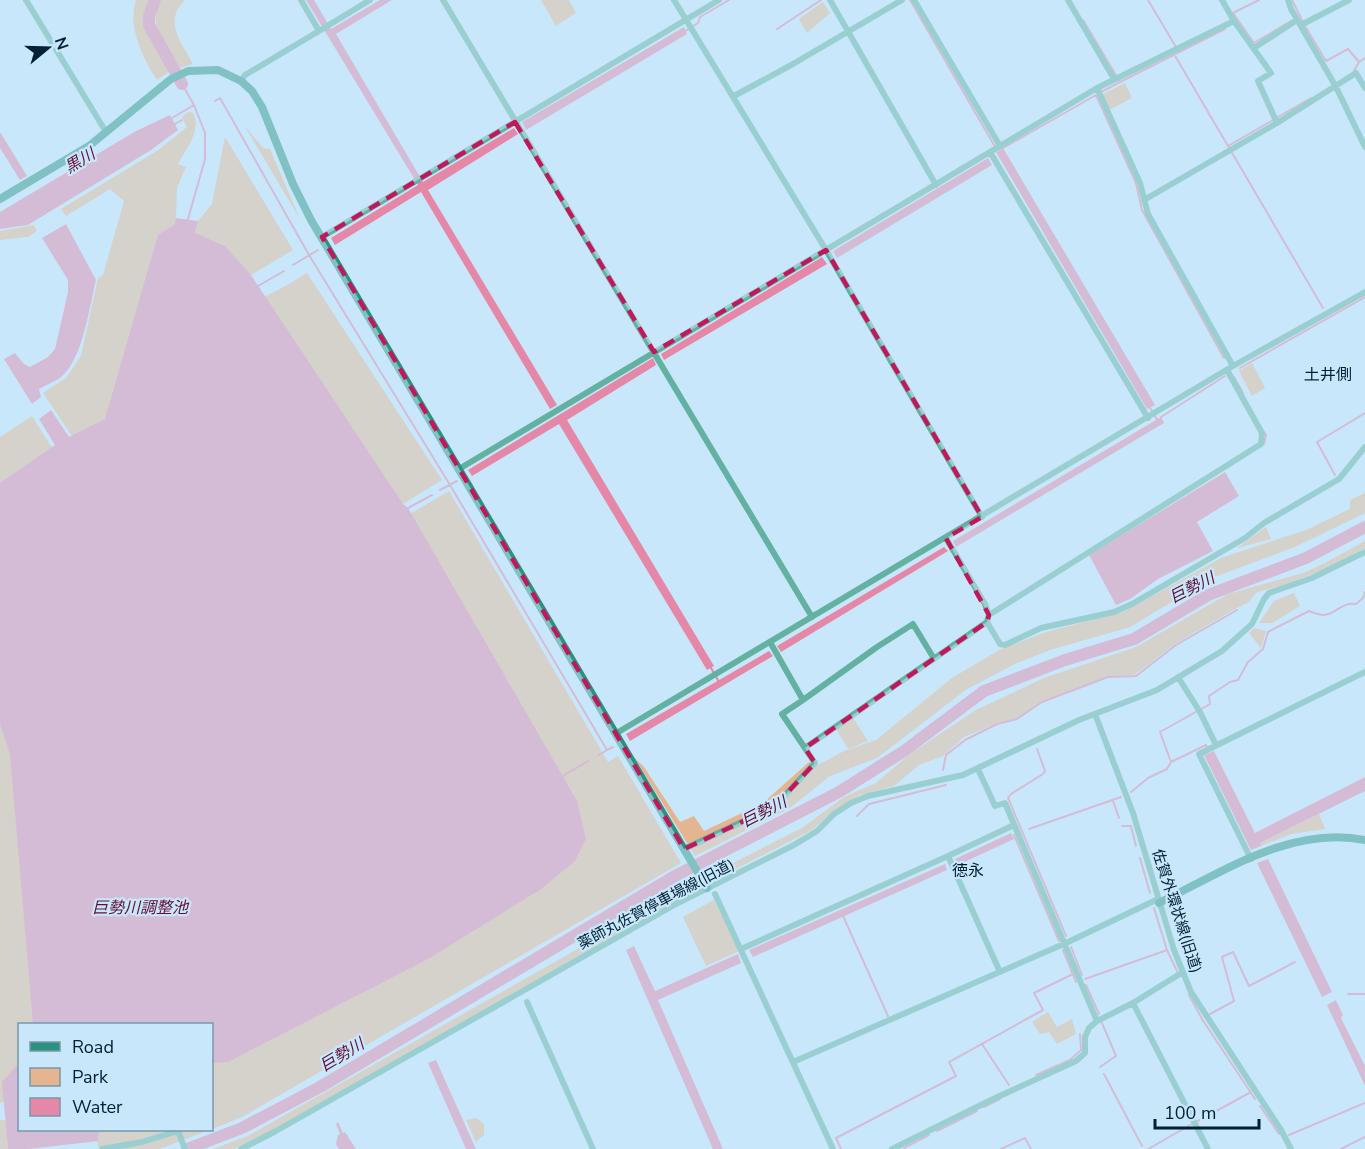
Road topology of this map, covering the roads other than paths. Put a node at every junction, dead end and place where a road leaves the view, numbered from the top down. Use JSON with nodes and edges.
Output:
{"nodes":[{"id":1,"x":26,"y":0,"type":"edge"},
{"id":2,"x":301,"y":0,"type":"edge"},
{"id":3,"x":370,"y":0,"type":"edge"},
{"id":4,"x":443,"y":0,"type":"edge"},
{"id":5,"x":675,"y":0,"type":"edge"},
{"id":6,"x":719,"y":0,"type":"edge"},
{"id":7,"x":830,"y":0,"type":"edge"},
{"id":8,"x":902,"y":0,"type":"edge"},
{"id":9,"x":914,"y":0,"type":"edge"},
{"id":10,"x":1068,"y":0,"type":"edge"},
{"id":11,"x":1222,"y":0,"type":"edge"},
{"id":12,"x":1288,"y":0,"type":"edge"},
{"id":13,"x":1349,"y":0,"type":"edge"},
{"id":14,"x":1235,"y":23,"type":"junction"},
{"id":15,"x":1299,"y":23,"type":"junction"},
{"id":16,"x":690,"y":25,"type":"junction"},
{"id":17,"x":321,"y":30,"type":"junction"},
{"id":18,"x":848,"y":33,"type":"junction"},
{"id":19,"x":1254,"y":48,"type":"junction"},
{"id":20,"x":1114,"y":79,"type":"junction"},
{"id":21,"x":241,"y":81,"type":"junction"},
{"id":22,"x":1335,"y":85,"type":"junction"},
{"id":23,"x":1365,"y":88,"type":"edge"},
{"id":24,"x":1098,"y":91,"type":"junction"},
{"id":25,"x":734,"y":96,"type":"junction"},
{"id":26,"x":1275,"y":119,"type":"junction"},
{"id":27,"x":518,"y":127,"type":"junction"},
{"id":28,"x":106,"y":132,"type":"junction"},
{"id":29,"x":1000,"y":146,"type":"junction"},
{"id":30,"x":1365,"y":147,"type":"edge"},
{"id":31,"x":993,"y":157,"type":"junction"},
{"id":32,"x":936,"y":185,"type":"junction"},
{"id":33,"x":0,"y":199,"type":"edge"},
{"id":34,"x":1144,"y":200,"type":"junction"},
{"id":35,"x":322,"y":237,"type":"junction"},
{"id":36,"x":829,"y":255,"type":"junction"},
{"id":37,"x":1365,"y":292,"type":"edge"},
{"id":38,"x":657,"y":357,"type":"junction"},
{"id":39,"x":1230,"y":368,"type":"junction"},
{"id":40,"x":1152,"y":415,"type":"junction"},
{"id":41,"x":1365,"y":447,"type":"edge"},
{"id":42,"x":459,"y":469,"type":"junction"},
{"id":43,"x":982,"y":517,"type":"junction"},
{"id":44,"x":949,"y":544,"type":"junction"},
{"id":45,"x":1365,"y":552,"type":"edge"},
{"id":46,"x":812,"y":617,"type":"junction"},
{"id":47,"x":988,"y":618,"type":"junction"},
{"id":48,"x":770,"y":642,"type":"junction"},
{"id":49,"x":933,"y":657,"type":"junction"},
{"id":50,"x":1365,"y":672,"type":"edge"},
{"id":51,"x":1178,"y":677,"type":"junction"},
{"id":52,"x":803,"y":700,"type":"junction"},
{"id":53,"x":1095,"y":714,"type":"junction"},
{"id":54,"x":615,"y":734,"type":"junction"},
{"id":55,"x":805,"y":748,"type":"junction"},
{"id":56,"x":1211,"y":748,"type":"junction"},
{"id":57,"x":978,"y":769,"type":"junction"},
{"id":58,"x":1014,"y":825,"type":"junction"},
{"id":59,"x":1365,"y":840,"type":"edge"},
{"id":60,"x":684,"y":849,"type":"junction"},
{"id":61,"x":1251,"y":859,"type":"junction"},
{"id":62,"x":950,"y":861,"type":"junction"},
{"id":63,"x":707,"y":888,"type":"junction"},
{"id":64,"x":715,"y":894,"type":"dead end"},
{"id":65,"x":1159,"y":901,"type":"junction"},
{"id":66,"x":1066,"y":943,"type":"junction"},
{"id":67,"x":741,"y":948,"type":"junction"},
{"id":68,"x":1000,"y":972,"type":"junction"},
{"id":69,"x":1183,"y":972,"type":"junction"},
{"id":70,"x":527,"y":1002,"type":"dead end"},
{"id":71,"x":1132,"y":1003,"type":"junction"},
{"id":72,"x":1097,"y":1021,"type":"junction"},
{"id":73,"x":794,"y":1062,"type":"junction"},
{"id":74,"x":102,"y":1149,"type":"edge"},
{"id":75,"x":185,"y":1149,"type":"edge"},
{"id":76,"x":241,"y":1149,"type":"edge"},
{"id":77,"x":592,"y":1149,"type":"edge"},
{"id":78,"x":833,"y":1149,"type":"edge"},
{"id":79,"x":892,"y":1149,"type":"edge"},
{"id":80,"x":1208,"y":1149,"type":"edge"},
{"id":81,"x":1292,"y":1149,"type":"edge"}],
"edges":[{"from":1,"to":28,"type":"street"},
{"from":2,"to":17,"type":"street"},
{"from":3,"to":17,"type":"street"},
{"from":4,"to":27,"type":"street"},
{"from":5,"to":16,"type":"street"},
{"from":6,"to":16,"type":"street"},
{"from":7,"to":18,"type":"street"},
{"from":8,"to":18,"type":"street"},
{"from":9,"to":29,"type":"street"},
{"from":10,"to":20,"type":"street"},
{"from":11,"to":14,"type":"street"},
{"from":12,"to":15,"type":"street"},
{"from":13,"to":15,"type":"street"},
{"from":14,"to":19,"type":"street"},
{"from":14,"to":20,"type":"street"},
{"from":15,"to":19,"type":"street"},
{"from":15,"to":22,"type":"street"},
{"from":16,"to":25,"type":"street"},
{"from":16,"to":27,"type":"street"},
{"from":17,"to":21,"type":"street"},
{"from":18,"to":25,"type":"street"},
{"from":18,"to":32,"type":"street"},
{"from":19,"to":26,"type":"street"},
{"from":20,"to":24,"type":"street"},
{"from":21,"to":28,"type":"street"},
{"from":21,"to":35,"type":"street"},
{"from":22,"to":23,"type":"street"},
{"from":22,"to":26,"type":"street"},
{"from":22,"to":30,"type":"street"},
{"from":24,"to":29,"type":"street"},
{"from":24,"to":34,"type":"street"},
{"from":25,"to":36,"type":"street"},
{"from":26,"to":34,"type":"street"},
{"from":27,"to":35,"type":"street"},
{"from":27,"to":38,"type":"street"},
{"from":28,"to":33,"type":"street"},
{"from":29,"to":31,"type":"street"},
{"from":31,"to":32,"type":"street"},
{"from":31,"to":40,"type":"street"},
{"from":32,"to":36,"type":"street"},
{"from":34,"to":39,"type":"street"},
{"from":35,"to":42,"type":"street"},
{"from":36,"to":38,"type":"street"},
{"from":36,"to":43,"type":"street"},
{"from":37,"to":39,"type":"street"},
{"from":38,"to":42,"type":"street"},
{"from":38,"to":46,"type":"street"},
{"from":39,"to":40,"type":"street"},
{"from":39,"to":47,"type":"street"},
{"from":40,"to":43,"type":"street"},
{"from":41,"to":47,"type":"street"},
{"from":42,"to":54,"type":"street"},
{"from":43,"to":44,"type":"street"},
{"from":44,"to":46,"type":"street"},
{"from":44,"to":47,"type":"street"},
{"from":45,"to":51,"type":"street"},
{"from":46,"to":48,"type":"street"},
{"from":47,"to":49,"type":"street"},
{"from":48,"to":52,"type":"street"},
{"from":48,"to":54,"type":"street"},
{"from":49,"to":52,"type":"street"},
{"from":49,"to":55,"type":"street"},
{"from":50,"to":56,"type":"street"},
{"from":51,"to":53,"type":"street"},
{"from":51,"to":56,"type":"street"},
{"from":52,"to":55,"type":"street"},
{"from":53,"to":57,"type":"street","name":"薬師丸佐賀停車場線(旧道)"},
{"from":53,"to":65,"type":"street","name":"佐賀外環状線(旧道)"},
{"from":54,"to":60,"type":"street"},
{"from":55,"to":60,"type":"street"},
{"from":56,"to":61,"type":"street"},
{"from":57,"to":58,"type":"street"},
{"from":57,"to":63,"type":"street","name":"薬師丸佐賀停車場線(旧道)"},
{"from":58,"to":62,"type":"street"},
{"from":58,"to":66,"type":"street"},
{"from":59,"to":61,"type":"street"},
{"from":60,"to":63,"type":"street"},
{"from":61,"to":65,"type":"street"},
{"from":62,"to":67,"type":"street"},
{"from":62,"to":68,"type":"street"},
{"from":63,"to":76,"type":"street","name":"薬師丸佐賀停車場線(旧道)"},
{"from":64,"to":67,"type":"street"},
{"from":65,"to":66,"type":"street"},
{"from":65,"to":69,"type":"street","name":"佐賀外環状線(旧道)"},
{"from":66,"to":68,"type":"street"},
{"from":66,"to":72,"type":"street"},
{"from":67,"to":73,"type":"street"},
{"from":68,"to":73,"type":"street"},
{"from":69,"to":71,"type":"street"},
{"from":69,"to":81,"type":"street","name":"佐賀外環状線(旧道)"},
{"from":70,"to":77,"type":"street"},
{"from":71,"to":72,"type":"street"},
{"from":71,"to":80,"type":"street"},
{"from":72,"to":79,"type":"street"},
{"from":73,"to":78,"type":"street"},
{"from":74,"to":75,"type":"street"}]}
